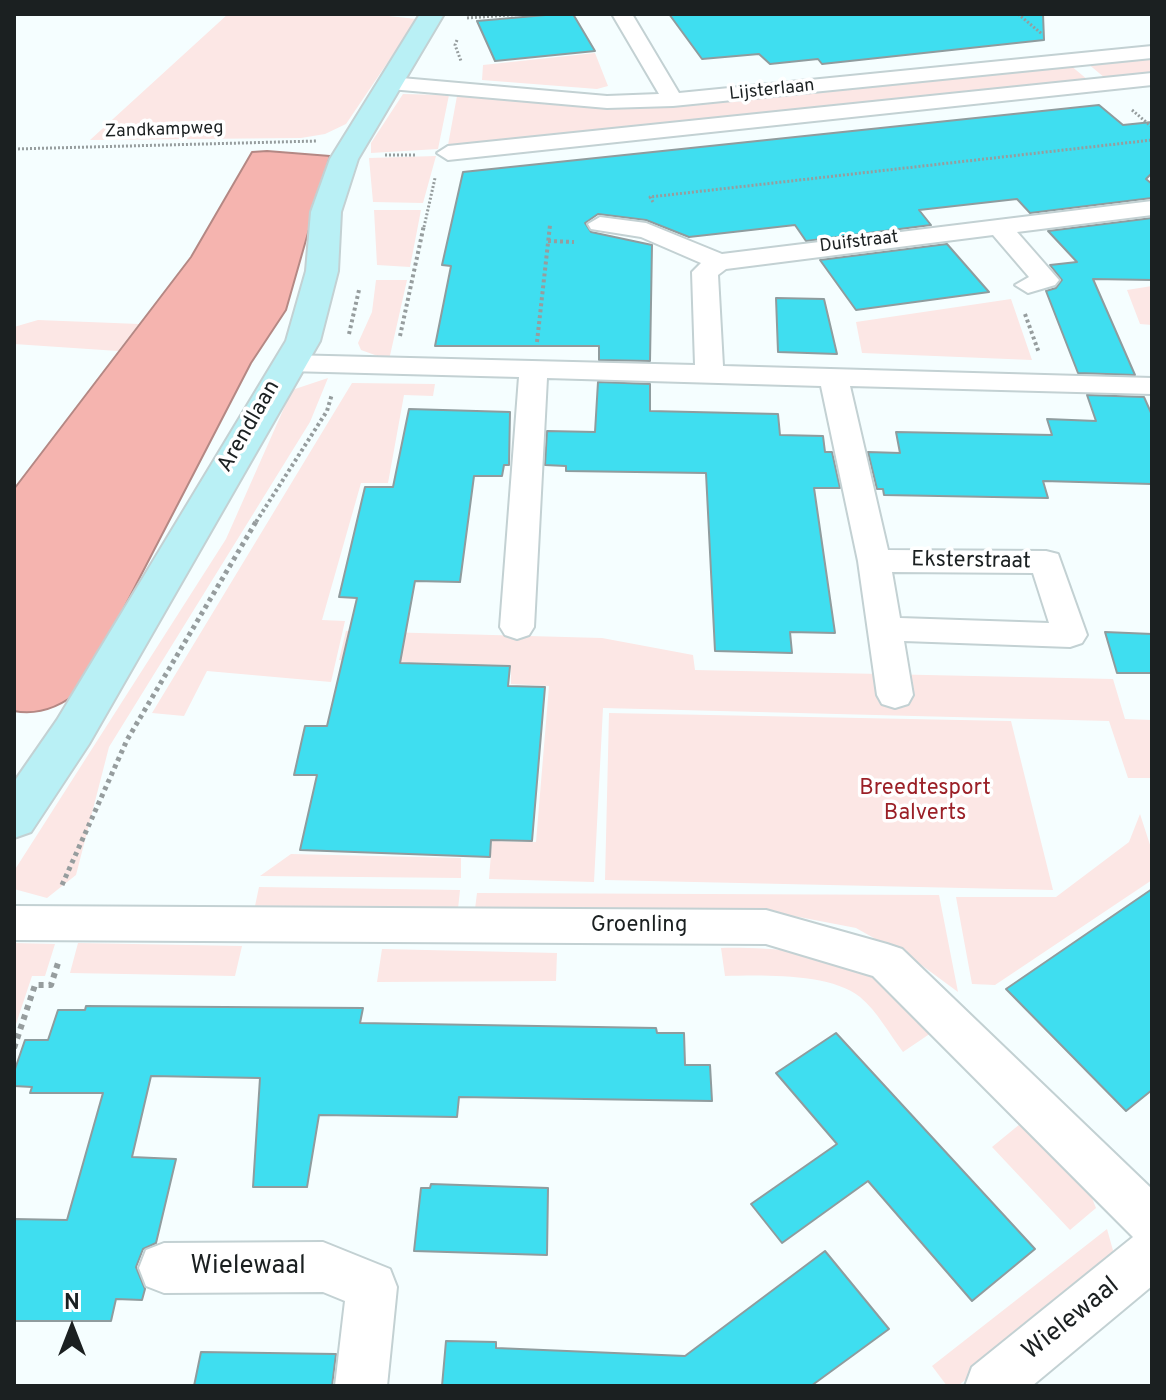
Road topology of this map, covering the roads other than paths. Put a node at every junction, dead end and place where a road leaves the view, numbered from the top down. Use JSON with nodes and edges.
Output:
{"nodes":[{"id":1,"x":432,"y":14,"type":"edge"},
{"id":2,"x":622,"y":14,"type":"edge"},
{"id":3,"x":1152,"y":52,"type":"edge"},
{"id":4,"x":1152,"y":79,"type":"edge"},
{"id":5,"x":390,"y":83,"type":"junction"},
{"id":6,"x":673,"y":100,"type":"junction"},
{"id":7,"x":448,"y":153,"type":"road end"},
{"id":8,"x":1152,"y":208,"type":"edge"},
{"id":9,"x":600,"y":224,"type":"dead end"},
{"id":10,"x":999,"y":227,"type":"junction"},
{"id":11,"x":719,"y":262,"type":"junction"},
{"id":12,"x":1028,"y":285,"type":"road end"},
{"id":13,"x":288,"y":363,"type":"junction"},
{"id":14,"x":533,"y":370,"type":"junction"},
{"id":15,"x":709,"y":374,"type":"junction"},
{"id":16,"x":834,"y":379,"type":"junction"},
{"id":17,"x":1152,"y":386,"type":"edge"},
{"id":18,"x":874,"y":561,"type":"junction"},
{"id":19,"x":517,"y":627,"type":"dead end"},
{"id":20,"x":884,"y":629,"type":"junction"},
{"id":21,"x":895,"y":695,"type":"dead end"},
{"id":22,"x":14,"y":819,"type":"edge"},
{"id":23,"x":14,"y":923,"type":"edge"},
{"id":24,"x":1152,"y":1222,"type":"edge"},
{"id":25,"x":1152,"y":1254,"type":"edge"},
{"id":26,"x":164,"y":1268,"type":"dead end"},
{"id":27,"x":361,"y":1386,"type":"edge"},
{"id":28,"x":991,"y":1386,"type":"edge"}],
"edges":[{"from":1,"to":5,"type":"street","name":"Arendlaan"},
{"from":2,"to":6,"type":"street"},
{"from":3,"to":6,"type":"street","name":"Lijsterlaan"},
{"from":4,"to":7,"type":"street","name":"Lijsterlaan"},
{"from":5,"to":6,"type":"street","name":"Lijsterlaan"},
{"from":5,"to":13,"type":"street","name":"Arendlaan"},
{"from":8,"to":10,"type":"street","name":"Duifstraat"},
{"from":9,"to":11,"type":"street"},
{"from":10,"to":11,"type":"street","name":"Duifstraat"},
{"from":10,"to":12,"type":"street"},
{"from":11,"to":15,"type":"street"},
{"from":13,"to":14,"type":"street"},
{"from":13,"to":22,"type":"street","name":"Arendlaan"},
{"from":14,"to":15,"type":"street"},
{"from":14,"to":19,"type":"street"},
{"from":15,"to":16,"type":"street"},
{"from":16,"to":17,"type":"street"},
{"from":16,"to":18,"type":"street"},
{"from":18,"to":20,"type":"street"},
{"from":18,"to":20,"type":"street","name":"Eksterstraat"},
{"from":20,"to":21,"type":"street"},
{"from":23,"to":24,"type":"street","name":"Groenling"},
{"from":25,"to":28,"type":"street","name":"Wielewaal"},
{"from":26,"to":27,"type":"street","name":"Wielewaal"}]}
